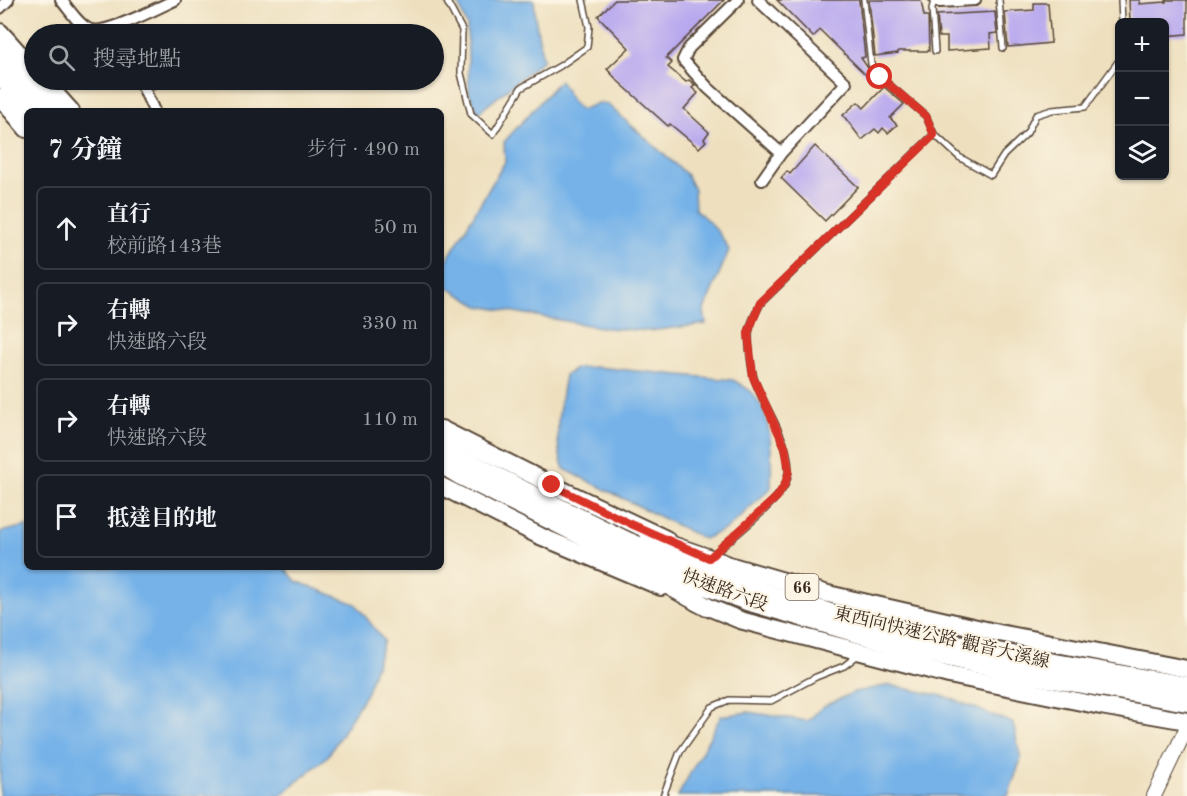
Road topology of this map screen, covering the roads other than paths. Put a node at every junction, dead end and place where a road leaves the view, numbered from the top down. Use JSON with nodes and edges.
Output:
{"nodes":[{"id":1,"x":8,"y":0,"type":"edge"},
{"id":2,"x":62,"y":0,"type":"edge"},
{"id":3,"x":175,"y":0,"type":"edge"},
{"id":4,"x":446,"y":0,"type":"edge"},
{"id":5,"x":583,"y":0,"type":"edge"},
{"id":6,"x":738,"y":0,"type":"edge"},
{"id":7,"x":758,"y":0,"type":"edge"},
{"id":8,"x":864,"y":0,"type":"edge"},
{"id":9,"x":935,"y":0,"type":"edge"},
{"id":10,"x":975,"y":0,"type":"edge"},
{"id":11,"x":999,"y":0,"type":"edge"},
{"id":12,"x":1121,"y":0,"type":"edge"},
{"id":13,"x":0,"y":8,"type":"edge"},
{"id":14,"x":1122,"y":18,"type":"edge"},
{"id":15,"x":81,"y":24,"type":"edge"},
{"id":16,"x":127,"y":24,"type":"edge"},
{"id":17,"x":0,"y":32,"type":"edge"},
{"id":18,"x":1003,"y":48,"type":"dead end"},
{"id":19,"x":935,"y":51,"type":"dead end"},
{"id":20,"x":0,"y":53,"type":"edge"},
{"id":21,"x":24,"y":59,"type":"edge"},
{"id":22,"x":1115,"y":64,"type":"edge"},
{"id":23,"x":0,"y":75,"type":"edge"},
{"id":24,"x":24,"y":80,"type":"edge"},
{"id":25,"x":33,"y":90,"type":"edge"},
{"id":26,"x":52,"y":90,"type":"edge"},
{"id":27,"x":145,"y":90,"type":"edge"},
{"id":28,"x":0,"y":97,"type":"edge"},
{"id":29,"x":30,"y":108,"type":"edge"},
{"id":30,"x":48,"y":108,"type":"edge"},
{"id":31,"x":68,"y":108,"type":"edge"},
{"id":32,"x":153,"y":108,"type":"edge"},
{"id":33,"x":24,"y":125,"type":"edge"},
{"id":34,"x":934,"y":135,"type":"junction"},
{"id":35,"x":781,"y":153,"type":"junction"},
{"id":36,"x":762,"y":180,"type":"dead end"},
{"id":37,"x":444,"y":430,"type":"edge"},
{"id":38,"x":444,"y":449,"type":"edge"},
{"id":39,"x":444,"y":466,"type":"edge"},
{"id":40,"x":444,"y":488,"type":"edge"},
{"id":41,"x":546,"y":510,"type":"junction"},
{"id":42,"x":716,"y":560,"type":"junction"},
{"id":43,"x":707,"y":607,"type":"junction"},
{"id":44,"x":861,"y":652,"type":"junction"},
{"id":45,"x":1187,"y":669,"type":"edge"},
{"id":46,"x":1187,"y":686,"type":"edge"},
{"id":47,"x":1187,"y":702,"type":"edge"},
{"id":48,"x":1186,"y":731,"type":"edge"},
{"id":49,"x":663,"y":796,"type":"edge"},
{"id":50,"x":1154,"y":796,"type":"edge"}],
"edges":[{"from":1,"to":13,"type":"street"},
{"from":2,"to":15,"type":"street"},
{"from":3,"to":16,"type":"street"},
{"from":4,"to":5,"type":"lane"},
{"from":6,"to":35,"type":"street"},
{"from":7,"to":35,"type":"street"},
{"from":8,"to":34,"type":"lane"},
{"from":9,"to":10,"type":"street"},
{"from":9,"to":19,"type":"lane"},
{"from":11,"to":18,"type":"lane"},
{"from":12,"to":14,"type":"lane"},
{"from":17,"to":21,"type":"main road"},
{"from":20,"to":24,"type":"highway"},
{"from":22,"to":34,"type":"lane"},
{"from":23,"to":29,"type":"highway"},
{"from":25,"to":30,"type":"highway"},
{"from":26,"to":31,"type":"main road"},
{"from":27,"to":32,"type":"street"},
{"from":28,"to":33,"type":"main road"},
{"from":34,"to":42,"type":"lane","name":"快速路六段"},
{"from":35,"to":36,"type":"street"},
{"from":37,"to":42,"type":"main road","name":"快速路六段","number":"66"},
{"from":38,"to":41,"type":"highway","name":"東西向快速公路 觀音大溪線","number":"66"},
{"from":39,"to":41,"type":"highway","name":"東西向快速公路 觀音大溪線","number":"66"},
{"from":40,"to":43,"type":"main road","name":"快速路六段"},
{"from":41,"to":42,"type":"highway"},
{"from":41,"to":43,"type":"highway"},
{"from":41,"to":46,"type":"highway","name":"東西向快速公路 觀音大溪線","number":"66"},
{"from":41,"to":47,"type":"highway","name":"東西向快速公路 觀音大溪線","number":"66"},
{"from":42,"to":45,"type":"main road","name":"快速路六段","number":"66"},
{"from":43,"to":44,"type":"main road","name":"快速路六段"},
{"from":44,"to":48,"type":"main road","name":"快速路六段"},
{"from":44,"to":49,"type":"lane"},
{"from":48,"to":50,"type":"street"}]}
